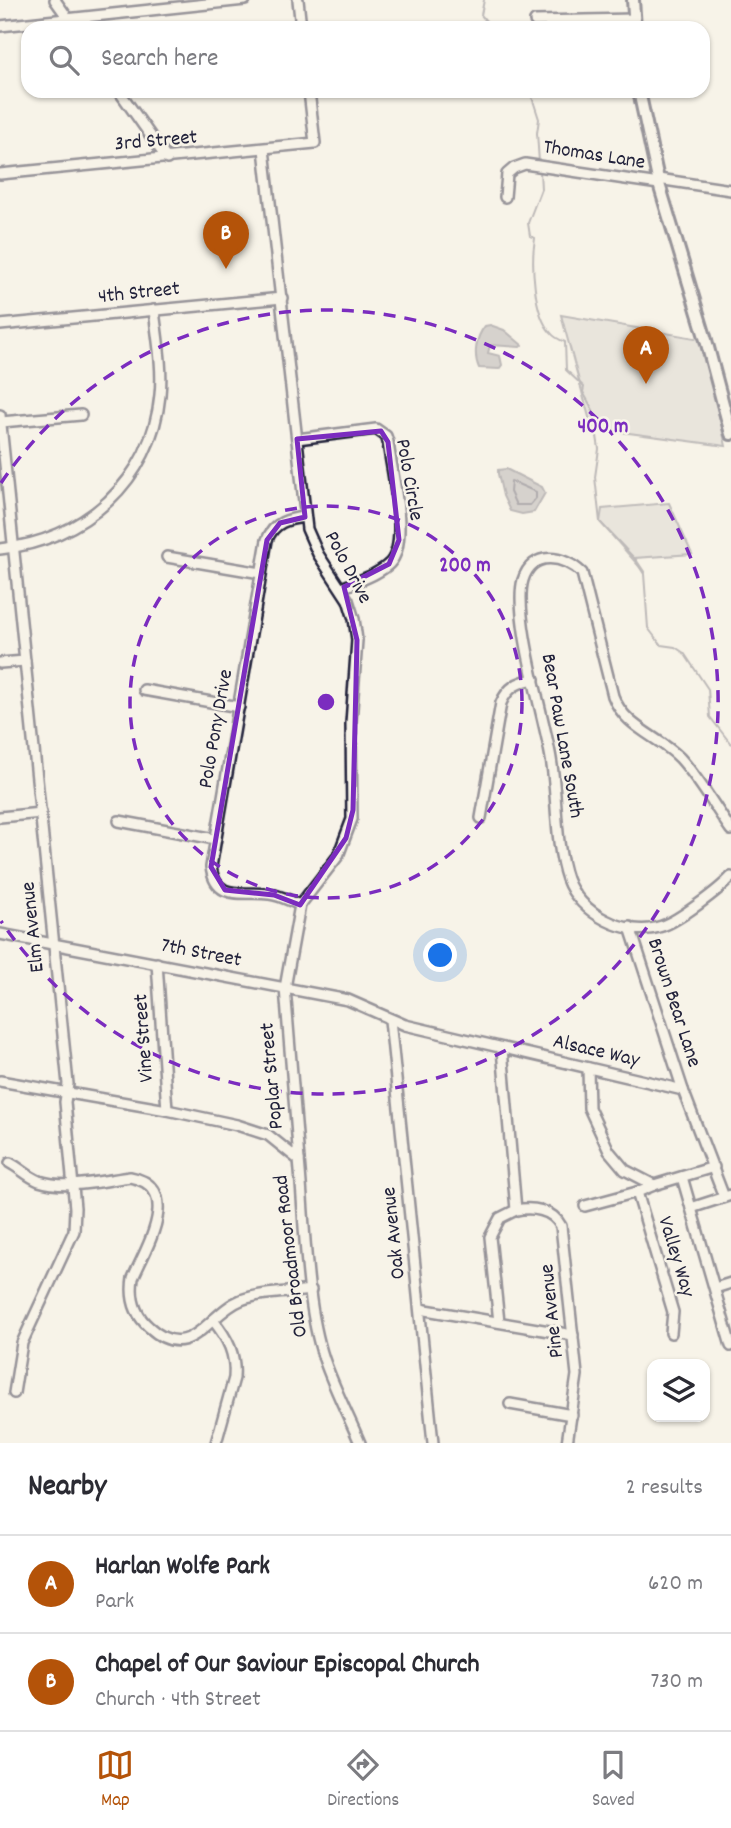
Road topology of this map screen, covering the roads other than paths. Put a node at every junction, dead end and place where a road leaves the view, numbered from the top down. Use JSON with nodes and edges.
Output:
{"nodes":[{"id":1,"x":55,"y":0,"type":"edge"},
{"id":2,"x":245,"y":0,"type":"edge"},
{"id":3,"x":298,"y":0,"type":"edge"},
{"id":4,"x":633,"y":0,"type":"edge"},
{"id":5,"x":69,"y":19,"type":"junction"},
{"id":6,"x":49,"y":21,"type":"edge"},
{"id":7,"x":300,"y":21,"type":"edge"},
{"id":8,"x":635,"y":21,"type":"edge"},
{"id":9,"x":21,"y":24,"type":"edge"},
{"id":10,"x":0,"y":26,"type":"edge"},
{"id":11,"x":124,"y":98,"type":"edge"},
{"id":12,"x":310,"y":98,"type":"edge"},
{"id":13,"x":640,"y":98,"type":"edge"},
{"id":14,"x":264,"y":149,"type":"junction"},
{"id":15,"x":167,"y":159,"type":"junction"},
{"id":16,"x":0,"y":174,"type":"edge"},
{"id":17,"x":658,"y":181,"type":"junction"},
{"id":18,"x":731,"y":190,"type":"edge"},
{"id":19,"x":505,"y":197,"type":"dead end"},
{"id":20,"x":282,"y":298,"type":"junction"},
{"id":21,"x":154,"y":310,"type":"junction"},
{"id":22,"x":0,"y":325,"type":"edge"},
{"id":23,"x":0,"y":415,"type":"edge"},
{"id":24,"x":81,"y":415,"type":"dead end"},
{"id":25,"x":1,"y":422,"type":"edge"},
{"id":26,"x":731,"y":434,"type":"edge"},
{"id":27,"x":297,"y":439,"type":"junction"},
{"id":28,"x":305,"y":517,"type":"junction"},
{"id":29,"x":13,"y":548,"type":"junction"},
{"id":30,"x":0,"y":549,"type":"edge"},
{"id":31,"x":167,"y":557,"type":"dead end"},
{"id":32,"x":261,"y":573,"type":"junction"},
{"id":33,"x":342,"y":588,"type":"junction"},
{"id":34,"x":25,"y":661,"type":"junction"},
{"id":35,"x":0,"y":663,"type":"edge"},
{"id":36,"x":534,"y":679,"type":"junction"},
{"id":37,"x":144,"y":690,"type":"dead end"},
{"id":38,"x":239,"y":707,"type":"junction"},
{"id":39,"x":41,"y":813,"type":"junction"},
{"id":40,"x":0,"y":817,"type":"edge"},
{"id":41,"x":481,"y":818,"type":"dead end"},
{"id":42,"x":119,"y":821,"type":"dead end"},
{"id":43,"x":731,"y":830,"type":"edge"},
{"id":44,"x":215,"y":839,"type":"junction"},
{"id":45,"x":731,"y":877,"type":"edge"},
{"id":46,"x":300,"y":905,"type":"junction"},
{"id":47,"x":630,"y":927,"type":"junction"},
{"id":48,"x":0,"y":934,"type":"edge"},
{"id":49,"x":54,"y":944,"type":"junction"},
{"id":50,"x":157,"y":963,"type":"junction"},
{"id":51,"x":285,"y":988,"type":"junction"},
{"id":52,"x":390,"y":1020,"type":"junction"},
{"id":53,"x":502,"y":1049,"type":"junction"},
{"id":54,"x":588,"y":1068,"type":"junction"},
{"id":55,"x":0,"y":1081,"type":"edge"},
{"id":56,"x":683,"y":1090,"type":"junction"},
{"id":57,"x":67,"y":1094,"type":"junction"},
{"id":58,"x":167,"y":1110,"type":"junction"},
{"id":59,"x":299,"y":1160,"type":"junction"},
{"id":60,"x":10,"y":1163,"type":"dead end"},
{"id":61,"x":714,"y":1167,"type":"junction"},
{"id":62,"x":682,"y":1177,"type":"junction"},
{"id":63,"x":72,"y":1185,"type":"junction"},
{"id":64,"x":653,"y":1185,"type":"junction"},
{"id":65,"x":637,"y":1192,"type":"junction"},
{"id":66,"x":728,"y":1196,"type":"edge"},
{"id":67,"x":585,"y":1206,"type":"dead end"},
{"id":68,"x":691,"y":1208,"type":"junction"},
{"id":69,"x":516,"y":1210,"type":"junction"},
{"id":70,"x":731,"y":1283,"type":"edge"},
{"id":71,"x":715,"y":1288,"type":"junction"},
{"id":72,"x":311,"y":1290,"type":"junction"},
{"id":73,"x":420,"y":1309,"type":"junction"},
{"id":74,"x":214,"y":1320,"type":"junction"},
{"id":75,"x":499,"y":1322,"type":"junction"},
{"id":76,"x":671,"y":1333,"type":"dead end"},
{"id":77,"x":573,"y":1335,"type":"junction"},
{"id":78,"x":731,"y":1346,"type":"edge"},
{"id":79,"x":14,"y":1393,"type":"dead end"},
{"id":80,"x":510,"y":1404,"type":"dead end"},
{"id":81,"x":572,"y":1415,"type":"junction"},
{"id":82,"x":216,"y":1443,"type":"edge"},
{"id":83,"x":360,"y":1443,"type":"edge"},
{"id":84,"x":433,"y":1443,"type":"edge"},
{"id":85,"x":567,"y":1443,"type":"edge"}],
"edges":[{"from":1,"to":5,"type":"street"},
{"from":2,"to":5,"type":"street"},
{"from":3,"to":7,"type":"street"},
{"from":4,"to":8,"type":"main road"},
{"from":5,"to":6,"type":"street"},
{"from":9,"to":10,"type":"street"},
{"from":11,"to":15,"type":"street"},
{"from":12,"to":14,"type":"street","name":"3rd Street"},
{"from":13,"to":17,"type":"main road"},
{"from":14,"to":15,"type":"street","name":"3rd Street"},
{"from":14,"to":20,"type":"street","name":"Polo Drive"},
{"from":15,"to":16,"type":"street","name":"3rd Street"},
{"from":17,"to":18,"type":"street","name":"Thomas Lane"},
{"from":17,"to":19,"type":"street","name":"Thomas Lane"},
{"from":17,"to":26,"type":"main road"},
{"from":20,"to":21,"type":"street","name":"4th Street"},
{"from":20,"to":27,"type":"street","name":"Polo Drive"},
{"from":21,"to":22,"type":"street","name":"4th Street"},
{"from":21,"to":29,"type":"street"},
{"from":23,"to":25,"type":"street","name":"Elm Avenue"},
{"from":24,"to":25,"type":"street"},
{"from":25,"to":29,"type":"street","name":"Elm Avenue"},
{"from":27,"to":28,"type":"street","name":"Polo Drive"},
{"from":27,"to":33,"type":"street","name":"Polo Circle"},
{"from":28,"to":32,"type":"street","name":"Polo Pony Drive"},
{"from":28,"to":33,"type":"street","name":"Polo Drive"},
{"from":29,"to":30,"type":"street"},
{"from":29,"to":34,"type":"street","name":"Elm Avenue"},
{"from":31,"to":32,"type":"street"},
{"from":32,"to":38,"type":"street","name":"Polo Pony Drive"},
{"from":33,"to":46,"type":"street","name":"Polo Drive"},
{"from":34,"to":35,"type":"street"},
{"from":34,"to":39,"type":"street","name":"Elm Avenue"},
{"from":36,"to":41,"type":"street"},
{"from":36,"to":43,"type":"street","name":"Bear Paw Lane South"},
{"from":36,"to":47,"type":"street","name":"Bear Paw Lane South"},
{"from":37,"to":38,"type":"street"},
{"from":38,"to":44,"type":"street","name":"Polo Pony Drive"},
{"from":39,"to":40,"type":"street"},
{"from":39,"to":49,"type":"street","name":"Elm Avenue"},
{"from":42,"to":44,"type":"street"},
{"from":44,"to":46,"type":"street","name":"Polo Pony Drive"},
{"from":45,"to":47,"type":"street"},
{"from":46,"to":51,"type":"street","name":"Polo Drive"},
{"from":47,"to":56,"type":"street","name":"Brown Bear Lane"},
{"from":48,"to":49,"type":"street","name":"7th Street"},
{"from":49,"to":50,"type":"street","name":"7th Street"},
{"from":49,"to":57,"type":"street","name":"Elm Avenue"},
{"from":50,"to":51,"type":"street","name":"7th Street"},
{"from":50,"to":58,"type":"street","name":"Vine Street"},
{"from":51,"to":52,"type":"street","name":"7th Street"},
{"from":51,"to":59,"type":"street","name":"Poplar Street"},
{"from":52,"to":53,"type":"street","name":"Alsace Way"},
{"from":52,"to":73,"type":"street","name":"Oak Avenue"},
{"from":53,"to":54,"type":"street","name":"Alsace Way"},
{"from":53,"to":69,"type":"street"},
{"from":54,"to":56,"type":"street","name":"Alsace Way"},
{"from":54,"to":64,"type":"street"},
{"from":55,"to":57,"type":"street","name":"Old Broadmoor Road"},
{"from":56,"to":61,"type":"street"},
{"from":57,"to":58,"type":"street","name":"Old Broadmoor Road"},
{"from":57,"to":63,"type":"street","name":"Elm Avenue"},
{"from":58,"to":59,"type":"street","name":"Old Broadmoor Road"},
{"from":59,"to":72,"type":"street","name":"Old Broadmoor Road"},
{"from":60,"to":63,"type":"street"},
{"from":61,"to":62,"type":"street"},
{"from":61,"to":66,"type":"street"},
{"from":62,"to":64,"type":"street"},
{"from":62,"to":68,"type":"street"},
{"from":63,"to":74,"type":"street"},
{"from":63,"to":79,"type":"street","name":"Elm Avenue"},
{"from":64,"to":65,"type":"street"},
{"from":65,"to":67,"type":"street"},
{"from":65,"to":76,"type":"street","name":"Valley Way"},
{"from":66,"to":68,"type":"street"},
{"from":68,"to":71,"type":"street"},
{"from":69,"to":75,"type":"street"},
{"from":69,"to":77,"type":"street","name":"Pine Avenue"},
{"from":70,"to":71,"type":"street"},
{"from":71,"to":78,"type":"street"},
{"from":72,"to":74,"type":"street"},
{"from":72,"to":83,"type":"street","name":"Old Broadmoor Road"},
{"from":73,"to":75,"type":"street"},
{"from":73,"to":84,"type":"street","name":"Oak Avenue"},
{"from":74,"to":82,"type":"street"},
{"from":75,"to":77,"type":"street"},
{"from":77,"to":81,"type":"street","name":"Pine Avenue"},
{"from":80,"to":81,"type":"street"},
{"from":81,"to":85,"type":"street","name":"Pine Avenue"}]}
